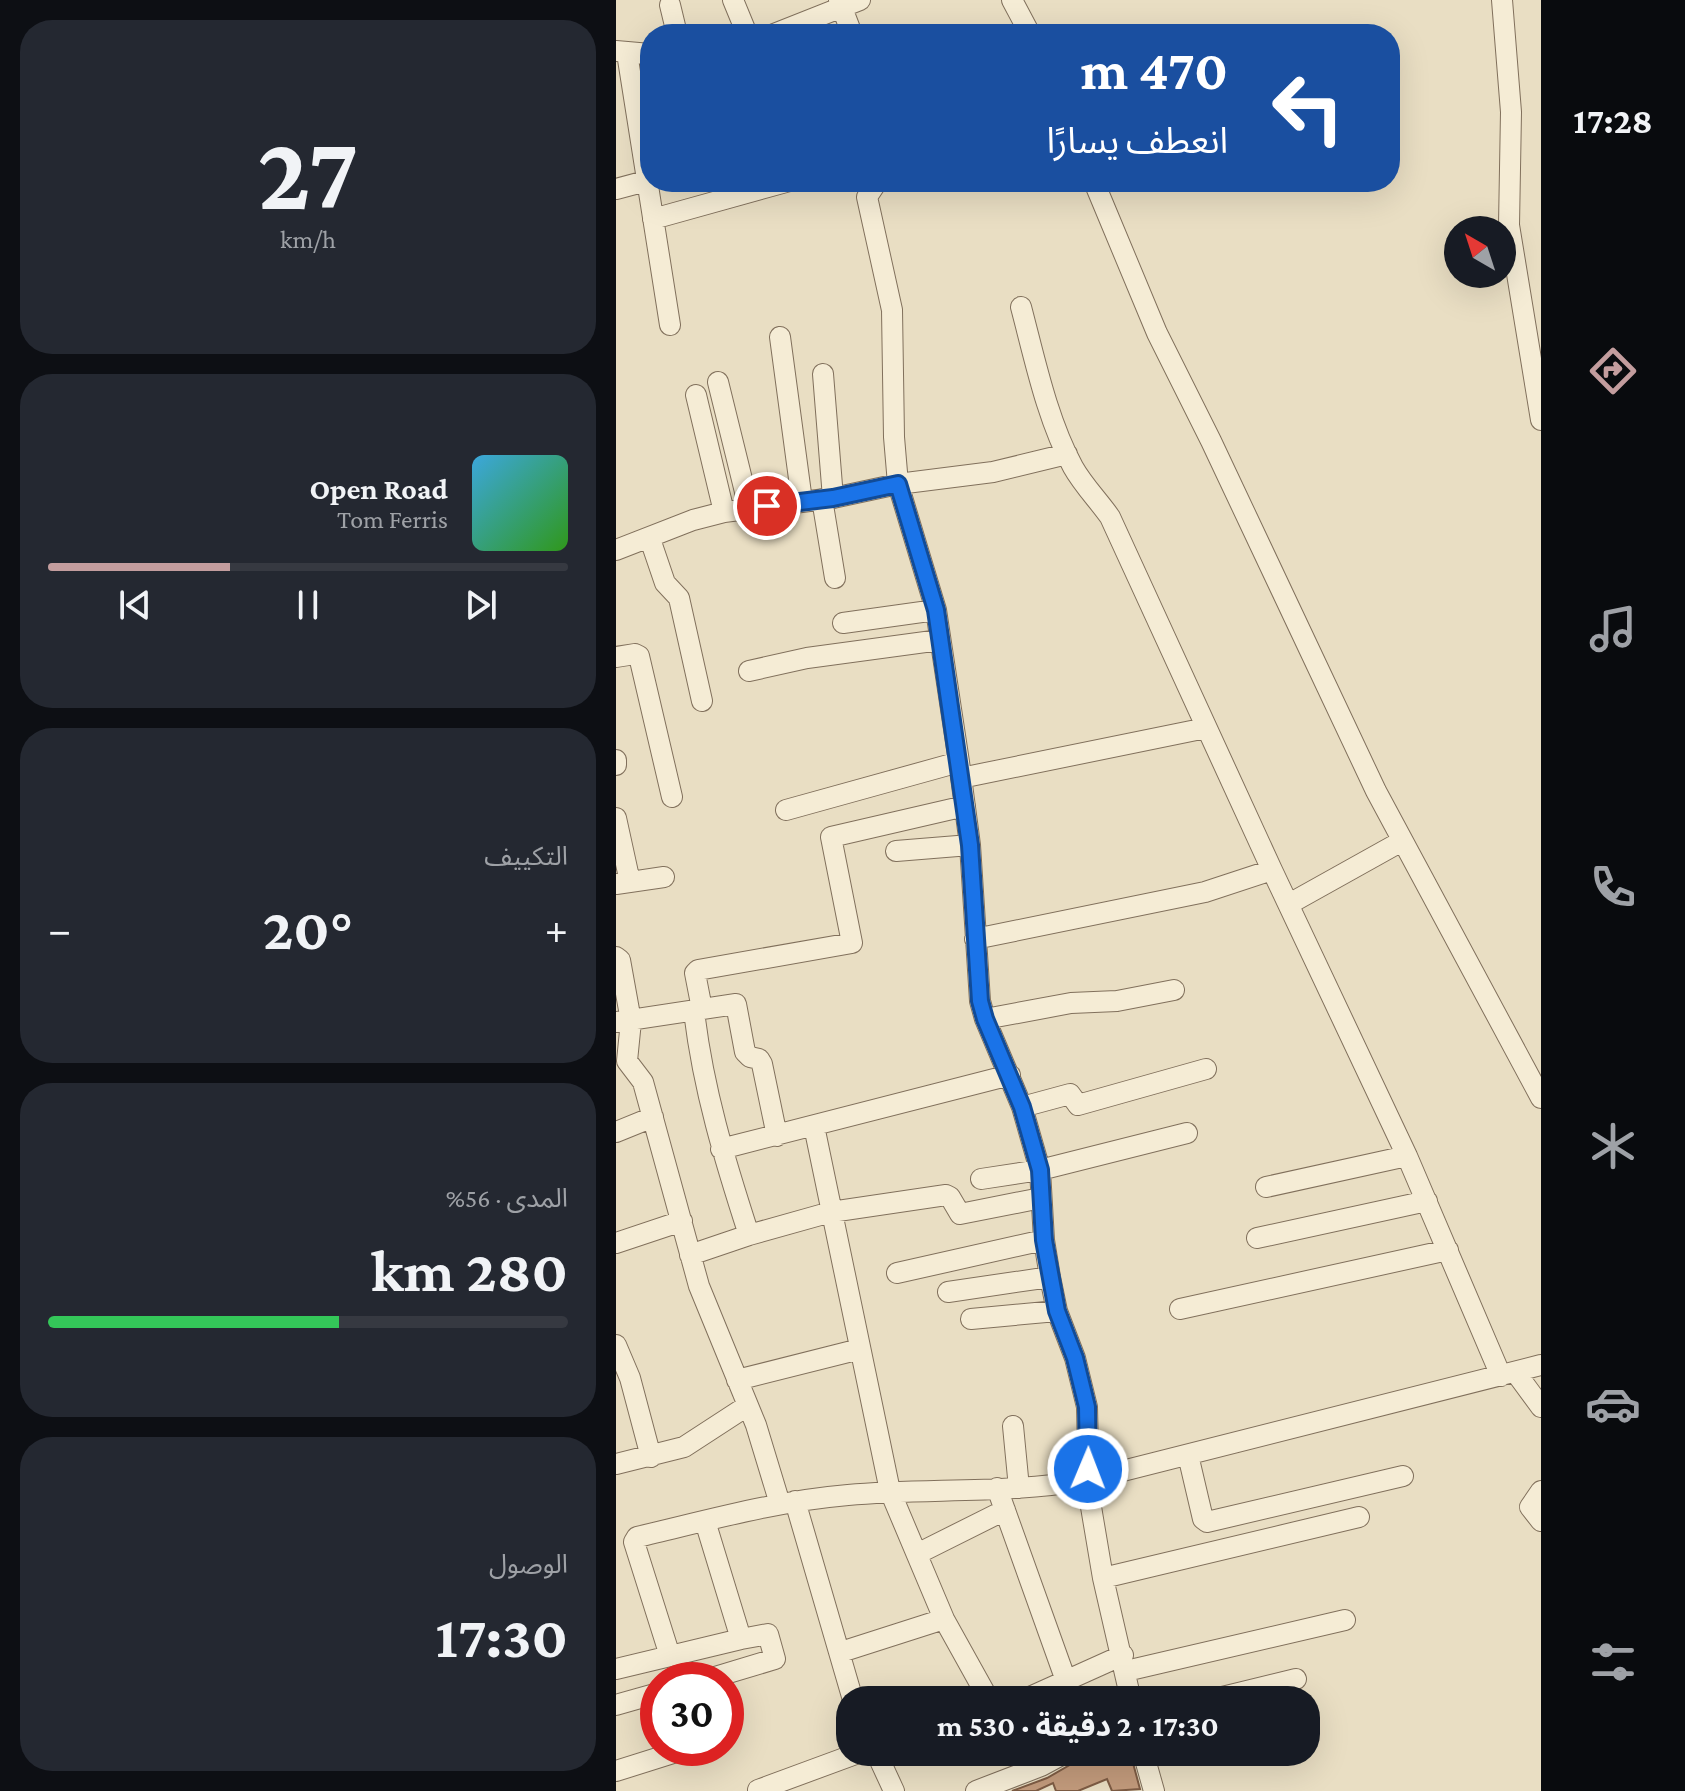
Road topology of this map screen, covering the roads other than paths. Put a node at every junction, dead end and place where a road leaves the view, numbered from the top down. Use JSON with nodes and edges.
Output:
{"nodes":[{"id":1,"x":733,"y":0,"type":"edge"},
{"id":2,"x":1012,"y":0,"type":"edge"},
{"id":3,"x":1502,"y":0,"type":"edge"},
{"id":4,"x":847,"y":2,"type":"edge"},
{"id":5,"x":670,"y":5,"type":"dead end"},
{"id":6,"x":675,"y":24,"type":"edge"},
{"id":7,"x":743,"y":24,"type":"edge"},
{"id":8,"x":797,"y":24,"type":"edge"},
{"id":9,"x":850,"y":24,"type":"edge"},
{"id":10,"x":1025,"y":24,"type":"edge"},
{"id":11,"x":621,"y":52,"type":"edge"},
{"id":12,"x":640,"y":150,"type":"edge"},
{"id":13,"x":640,"y":183,"type":"edge"},
{"id":14,"x":616,"y":189,"type":"edge"},
{"id":15,"x":648,"y":192,"type":"edge"},
{"id":16,"x":750,"y":192,"type":"edge"},
{"id":17,"x":870,"y":192,"type":"edge"},
{"id":18,"x":1098,"y":192,"type":"edge"},
{"id":19,"x":653,"y":219,"type":"junction"},
{"id":20,"x":1021,"y":307,"type":"dead end"},
{"id":21,"x":670,"y":325,"type":"dead end"},
{"id":22,"x":780,"y":337,"type":"dead end"},
{"id":23,"x":823,"y":374,"type":"dead end"},
{"id":24,"x":718,"y":382,"type":"dead end"},
{"id":25,"x":696,"y":395,"type":"dead end"},
{"id":26,"x":1541,"y":420,"type":"edge"},
{"id":27,"x":1067,"y":454,"type":"junction"},
{"id":28,"x":898,"y":484,"type":"junction"},
{"id":29,"x":819,"y":499,"type":"junction"},
{"id":30,"x":749,"y":508,"type":"junction"},
{"id":31,"x":724,"y":512,"type":"junction"},
{"id":32,"x":650,"y":539,"type":"junction"},
{"id":33,"x":616,"y":550,"type":"edge"},
{"id":34,"x":835,"y":578,"type":"dead end"},
{"id":35,"x":936,"y":610,"type":"junction"},
{"id":36,"x":843,"y":623,"type":"dead end"},
{"id":37,"x":940,"y":640,"type":"junction"},
{"id":38,"x":616,"y":657,"type":"edge"},
{"id":39,"x":749,"y":671,"type":"dead end"},
{"id":40,"x":702,"y":701,"type":"dead end"},
{"id":41,"x":1206,"y":728,"type":"junction"},
{"id":42,"x":960,"y":770,"type":"junction"},
{"id":43,"x":672,"y":797,"type":"dead end"},
{"id":44,"x":965,"y":806,"type":"junction"},
{"id":45,"x":786,"y":810,"type":"dead end"},
{"id":46,"x":616,"y":818,"type":"edge"},
{"id":47,"x":1402,"y":841,"type":"junction"},
{"id":48,"x":970,"y":845,"type":"junction"},
{"id":49,"x":896,"y":851,"type":"dead end"},
{"id":50,"x":1272,"y":870,"type":"junction"},
{"id":51,"x":664,"y":877,"type":"dead end"},
{"id":52,"x":623,"y":883,"type":"edge"},
{"id":53,"x":1289,"y":904,"type":"junction"},
{"id":54,"x":975,"y":939,"type":"junction"},
{"id":55,"x":616,"y":957,"type":"edge"},
{"id":56,"x":1174,"y":990,"type":"dead end"},
{"id":57,"x":698,"y":1010,"type":"junction"},
{"id":58,"x":985,"y":1019,"type":"junction"},
{"id":59,"x":624,"y":1022,"type":"edge"},
{"id":60,"x":1206,"y":1069,"type":"dead end"},
{"id":61,"x":1010,"y":1075,"type":"junction"},
{"id":62,"x":1541,"y":1098,"type":"edge"},
{"id":63,"x":1022,"y":1107,"type":"junction"},
{"id":64,"x":653,"y":1117,"type":"junction"},
{"id":65,"x":814,"y":1126,"type":"junction"},
{"id":66,"x":616,"y":1132,"type":"edge"},
{"id":67,"x":1187,"y":1133,"type":"dead end"},
{"id":68,"x":777,"y":1136,"type":"junction"},
{"id":69,"x":721,"y":1149,"type":"junction"},
{"id":70,"x":1407,"y":1156,"type":"junction"},
{"id":71,"x":1040,"y":1170,"type":"junction"},
{"id":72,"x":981,"y":1179,"type":"dead end"},
{"id":73,"x":1266,"y":1187,"type":"dead end"},
{"id":74,"x":1041,"y":1198,"type":"junction"},
{"id":75,"x":1427,"y":1201,"type":"junction"},
{"id":76,"x":831,"y":1212,"type":"junction"},
{"id":77,"x":682,"y":1221,"type":"junction"},
{"id":78,"x":749,"y":1235,"type":"junction"},
{"id":79,"x":1257,"y":1238,"type":"dead end"},
{"id":80,"x":1044,"y":1240,"type":"junction"},
{"id":81,"x":616,"y":1243,"type":"edge"},
{"id":82,"x":1448,"y":1250,"type":"junction"},
{"id":83,"x":690,"y":1255,"type":"junction"},
{"id":84,"x":897,"y":1273,"type":"dead end"},
{"id":85,"x":1050,"y":1277,"type":"junction"},
{"id":86,"x":948,"y":1292,"type":"dead end"},
{"id":87,"x":1180,"y":1309,"type":"dead end"},
{"id":88,"x":1057,"y":1311,"type":"junction"},
{"id":89,"x":971,"y":1319,"type":"dead end"},
{"id":90,"x":616,"y":1345,"type":"edge"},
{"id":91,"x":860,"y":1349,"type":"junction"},
{"id":92,"x":1541,"y":1365,"type":"edge"},
{"id":93,"x":1508,"y":1374,"type":"junction"},
{"id":94,"x":737,"y":1380,"type":"junction"},
{"id":95,"x":747,"y":1406,"type":"junction"},
{"id":96,"x":1541,"y":1407,"type":"edge"},
{"id":97,"x":1013,"y":1426,"type":"dead end"},
{"id":98,"x":1188,"y":1455,"type":"junction"},
{"id":99,"x":651,"y":1457,"type":"junction"},
{"id":100,"x":616,"y":1464,"type":"edge"},
{"id":101,"x":1403,"y":1476,"type":"dead end"},
{"id":102,"x":1087,"y":1480,"type":"junction"},
{"id":103,"x":997,"y":1488,"type":"junction"},
{"id":104,"x":1019,"y":1488,"type":"junction"},
{"id":105,"x":890,"y":1491,"type":"junction"},
{"id":106,"x":1541,"y":1491,"type":"edge"},
{"id":107,"x":788,"y":1503,"type":"junction"},
{"id":108,"x":1005,"y":1510,"type":"junction"},
{"id":109,"x":1359,"y":1517,"type":"dead end"},
{"id":110,"x":705,"y":1521,"type":"junction"},
{"id":111,"x":1541,"y":1521,"type":"edge"},
{"id":112,"x":917,"y":1554,"type":"junction"},
{"id":113,"x":1103,"y":1578,"type":"junction"},
{"id":114,"x":944,"y":1619,"type":"junction"},
{"id":115,"x":1345,"y":1620,"type":"dead end"},
{"id":116,"x":741,"y":1639,"type":"junction"},
{"id":117,"x":841,"y":1652,"type":"junction"},
{"id":118,"x":670,"y":1656,"type":"junction"},
{"id":119,"x":1124,"y":1663,"type":"junction"},
{"id":120,"x":616,"y":1669,"type":"edge"},
{"id":121,"x":744,"y":1669,"type":"edge"},
{"id":122,"x":1065,"y":1678,"type":"junction"},
{"id":123,"x":1296,"y":1679,"type":"dead end"},
{"id":124,"x":850,"y":1686,"type":"edge"},
{"id":125,"x":981,"y":1686,"type":"edge"},
{"id":126,"x":1050,"y":1686,"type":"edge"},
{"id":127,"x":1128,"y":1686,"type":"edge"},
{"id":128,"x":1267,"y":1686,"type":"edge"},
{"id":129,"x":640,"y":1698,"type":"edge"},
{"id":130,"x":616,"y":1705,"type":"edge"},
{"id":131,"x":836,"y":1761,"type":"edge"},
{"id":132,"x":640,"y":1763,"type":"edge"},
{"id":133,"x":882,"y":1766,"type":"edge"},
{"id":134,"x":1041,"y":1766,"type":"edge"},
{"id":135,"x":1147,"y":1766,"type":"edge"},
{"id":136,"x":616,"y":1771,"type":"edge"},
{"id":137,"x":756,"y":1791,"type":"edge"},
{"id":138,"x":894,"y":1791,"type":"edge"},
{"id":139,"x":976,"y":1791,"type":"edge"},
{"id":140,"x":1154,"y":1791,"type":"edge"}],
"edges":[{"from":1,"to":7,"type":"street"},
{"from":2,"to":10,"type":"street"},
{"from":3,"to":26,"type":"street"},
{"from":4,"to":8,"type":"street"},
{"from":4,"to":9,"type":"street"},
{"from":5,"to":6,"type":"street"},
{"from":11,"to":12,"type":"street"},
{"from":13,"to":14,"type":"street"},
{"from":15,"to":19,"type":"street"},
{"from":16,"to":19,"type":"street"},
{"from":17,"to":28,"type":"street"},
{"from":18,"to":47,"type":"street"},
{"from":19,"to":21,"type":"street"},
{"from":20,"to":27,"type":"street"},
{"from":22,"to":29,"type":"street"},
{"from":23,"to":29,"type":"street"},
{"from":24,"to":30,"type":"street"},
{"from":25,"to":31,"type":"street"},
{"from":27,"to":28,"type":"street"},
{"from":27,"to":41,"type":"street"},
{"from":28,"to":29,"type":"street"},
{"from":28,"to":35,"type":"street"},
{"from":29,"to":30,"type":"street"},
{"from":29,"to":34,"type":"street"},
{"from":30,"to":31,"type":"street"},
{"from":31,"to":32,"type":"street"},
{"from":32,"to":33,"type":"street"},
{"from":32,"to":40,"type":"street"},
{"from":35,"to":36,"type":"street"},
{"from":35,"to":37,"type":"street"},
{"from":37,"to":39,"type":"street"},
{"from":37,"to":42,"type":"street"},
{"from":38,"to":43,"type":"street"},
{"from":41,"to":42,"type":"street"},
{"from":41,"to":50,"type":"street"},
{"from":42,"to":44,"type":"street"},
{"from":42,"to":45,"type":"street"},
{"from":44,"to":48,"type":"street"},
{"from":44,"to":57,"type":"street"},
{"from":46,"to":52,"type":"street"},
{"from":47,"to":53,"type":"street"},
{"from":47,"to":62,"type":"street"},
{"from":48,"to":49,"type":"street"},
{"from":48,"to":54,"type":"street"},
{"from":50,"to":53,"type":"street"},
{"from":50,"to":54,"type":"street"},
{"from":51,"to":52,"type":"street"},
{"from":53,"to":70,"type":"street"},
{"from":54,"to":58,"type":"street"},
{"from":55,"to":59,"type":"street"},
{"from":56,"to":58,"type":"street"},
{"from":57,"to":59,"type":"street"},
{"from":57,"to":68,"type":"street"},
{"from":57,"to":69,"type":"street"},
{"from":58,"to":61,"type":"street"},
{"from":59,"to":64,"type":"street"},
{"from":60,"to":63,"type":"street"},
{"from":61,"to":63,"type":"street"},
{"from":61,"to":65,"type":"street"},
{"from":63,"to":71,"type":"street"},
{"from":64,"to":66,"type":"street"},
{"from":64,"to":77,"type":"street"},
{"from":65,"to":68,"type":"street"},
{"from":65,"to":76,"type":"street"},
{"from":67,"to":71,"type":"street"},
{"from":68,"to":69,"type":"street"},
{"from":69,"to":78,"type":"street"},
{"from":70,"to":73,"type":"street"},
{"from":70,"to":75,"type":"street"},
{"from":71,"to":72,"type":"street"},
{"from":71,"to":74,"type":"street"},
{"from":74,"to":76,"type":"street"},
{"from":74,"to":80,"type":"street"},
{"from":75,"to":79,"type":"street"},
{"from":75,"to":82,"type":"street"},
{"from":76,"to":78,"type":"street"},
{"from":76,"to":91,"type":"street"},
{"from":77,"to":81,"type":"street"},
{"from":77,"to":83,"type":"street"},
{"from":78,"to":83,"type":"street"},
{"from":80,"to":84,"type":"street"},
{"from":80,"to":85,"type":"street"},
{"from":82,"to":87,"type":"street"},
{"from":82,"to":93,"type":"street"},
{"from":83,"to":94,"type":"street"},
{"from":85,"to":86,"type":"street"},
{"from":85,"to":88,"type":"street"},
{"from":88,"to":89,"type":"street"},
{"from":88,"to":102,"type":"street"},
{"from":90,"to":99,"type":"street"},
{"from":91,"to":94,"type":"street"},
{"from":91,"to":105,"type":"street"},
{"from":92,"to":93,"type":"street"},
{"from":93,"to":96,"type":"street"},
{"from":93,"to":98,"type":"street"},
{"from":94,"to":95,"type":"street"},
{"from":95,"to":99,"type":"street"},
{"from":95,"to":107,"type":"street"},
{"from":97,"to":104,"type":"street"},
{"from":98,"to":101,"type":"street"},
{"from":98,"to":102,"type":"street"},
{"from":99,"to":100,"type":"street"},
{"from":102,"to":104,"type":"street"},
{"from":102,"to":113,"type":"street"},
{"from":103,"to":104,"type":"street"},
{"from":103,"to":105,"type":"street"},
{"from":103,"to":108,"type":"street"},
{"from":105,"to":107,"type":"street"},
{"from":105,"to":112,"type":"street"},
{"from":106,"to":111,"type":"street"},
{"from":107,"to":110,"type":"street"},
{"from":107,"to":117,"type":"street"},
{"from":108,"to":112,"type":"street"},
{"from":108,"to":122,"type":"street"},
{"from":109,"to":113,"type":"street"},
{"from":110,"to":116,"type":"street"},
{"from":110,"to":118,"type":"street"},
{"from":112,"to":114,"type":"street"},
{"from":113,"to":119,"type":"street"},
{"from":114,"to":117,"type":"street"},
{"from":114,"to":125,"type":"street"},
{"from":115,"to":119,"type":"street"},
{"from":116,"to":118,"type":"street"},
{"from":116,"to":121,"type":"street"},
{"from":117,"to":124,"type":"street"},
{"from":118,"to":120,"type":"street"},
{"from":119,"to":122,"type":"street"},
{"from":119,"to":127,"type":"street"},
{"from":122,"to":126,"type":"street"},
{"from":123,"to":128,"type":"street"},
{"from":129,"to":130,"type":"street"},
{"from":131,"to":137,"type":"street"},
{"from":132,"to":136,"type":"street"},
{"from":133,"to":138,"type":"street"},
{"from":134,"to":139,"type":"street"},
{"from":135,"to":140,"type":"street"}]}
